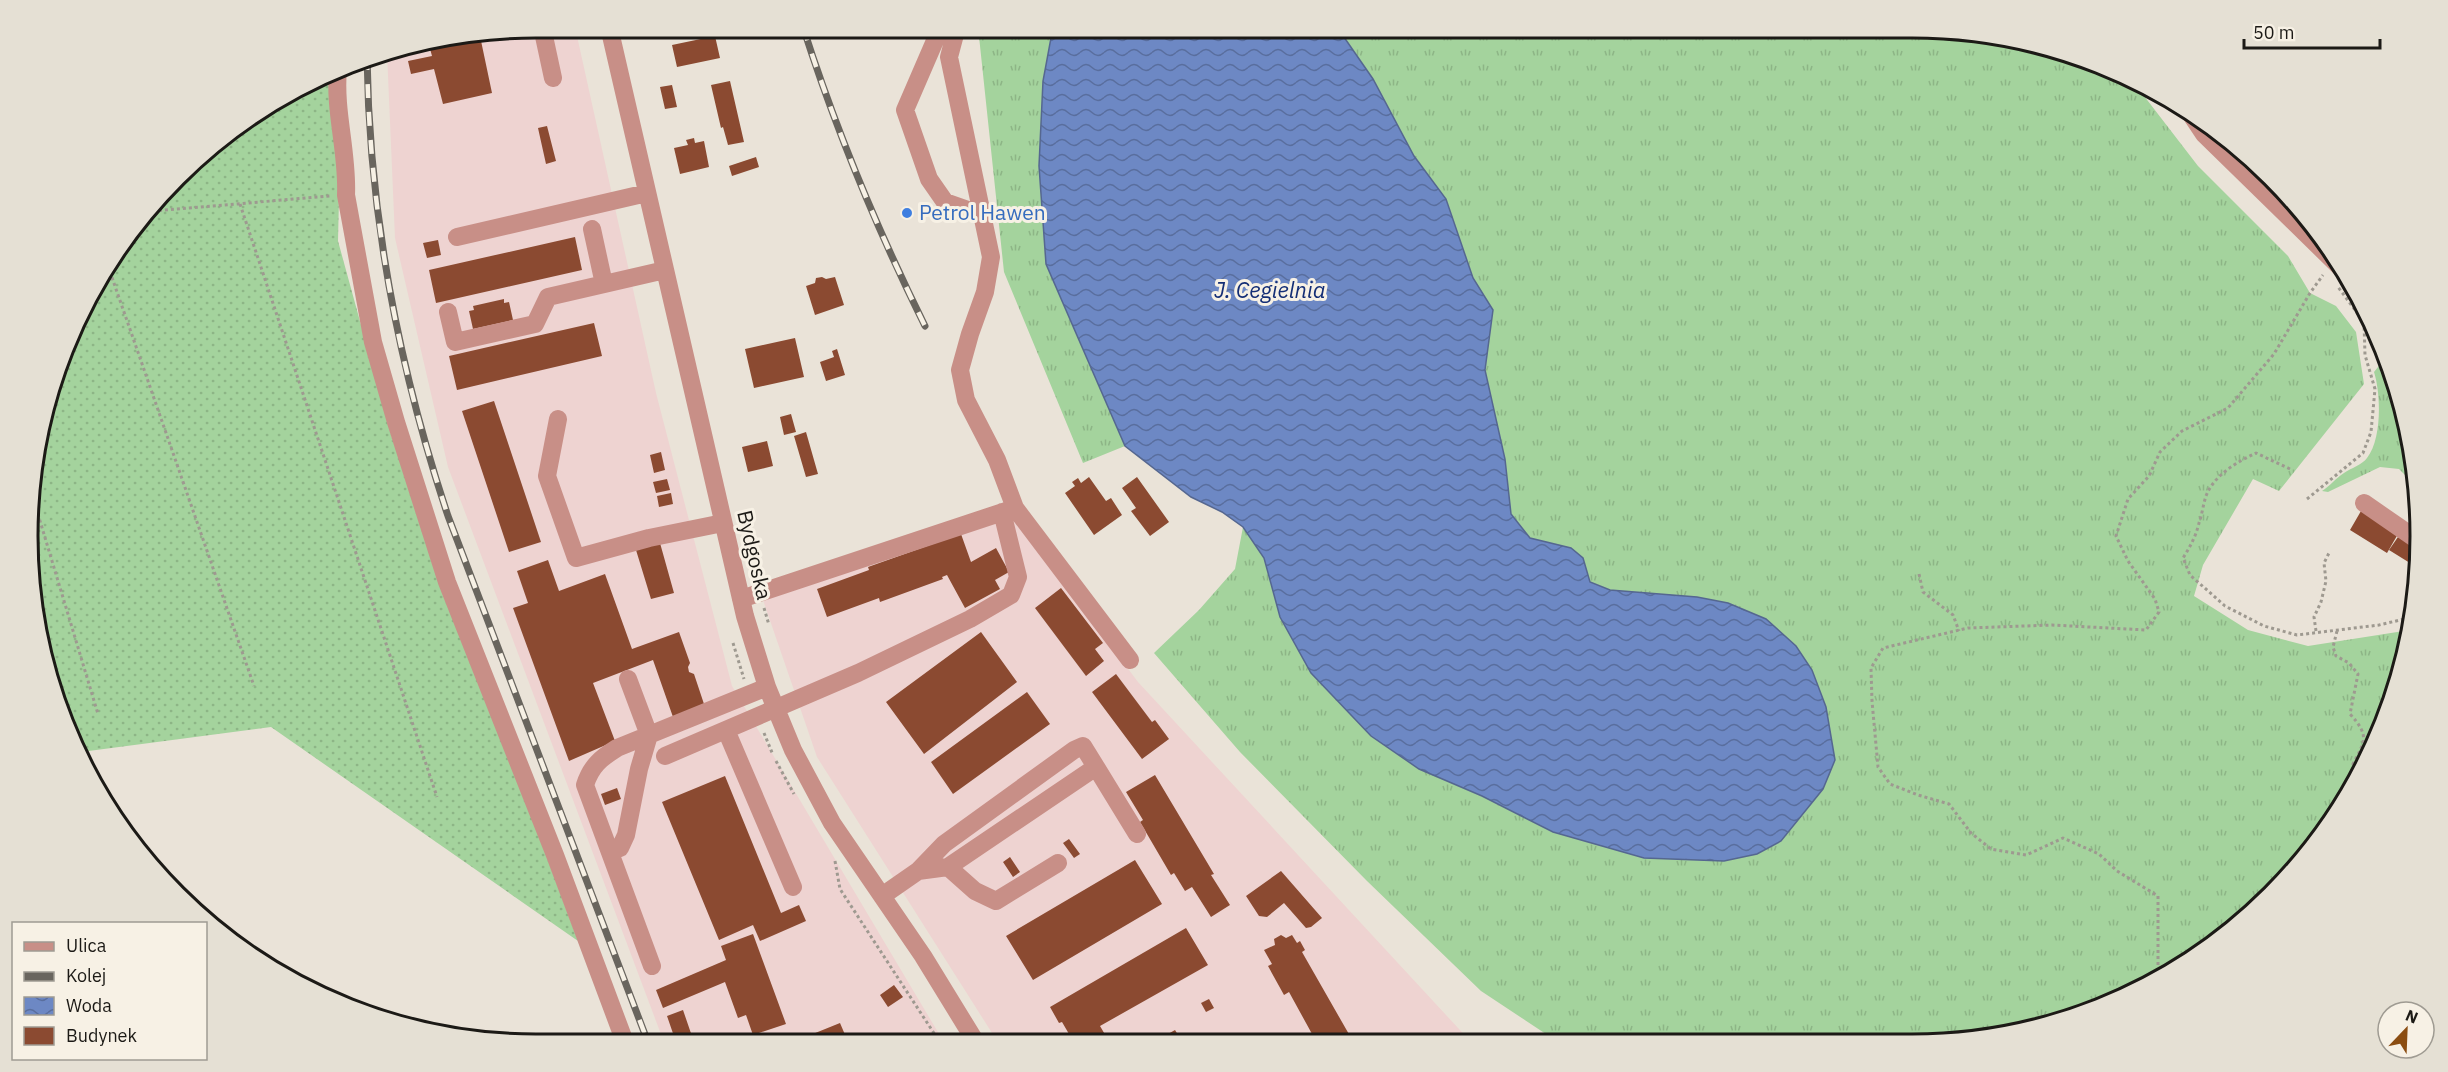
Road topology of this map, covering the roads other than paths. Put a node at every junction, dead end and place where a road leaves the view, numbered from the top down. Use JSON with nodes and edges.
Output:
{"nodes":[{"id":1,"x":545,"y":38,"type":"edge"},
{"id":2,"x":612,"y":38,"type":"edge"},
{"id":3,"x":940,"y":38,"type":"edge"},
{"id":4,"x":946,"y":38,"type":"edge"},
{"id":5,"x":554,"y":78,"type":"dead end"},
{"id":6,"x":337,"y":79,"type":"edge"},
{"id":7,"x":647,"y":193,"type":"junction"},
{"id":8,"x":982,"y":216,"type":"junction"},
{"id":9,"x":592,"y":229,"type":"dead end"},
{"id":10,"x":457,"y":237,"type":"dead end"},
{"id":11,"x":665,"y":270,"type":"junction"},
{"id":12,"x":604,"y":284,"type":"junction"},
{"id":13,"x":448,"y":312,"type":"dead end"},
{"id":14,"x":558,"y":419,"type":"dead end"},
{"id":15,"x":2364,"y":503,"type":"dead end"},
{"id":16,"x":1008,"y":510,"type":"junction"},
{"id":17,"x":723,"y":523,"type":"junction"},
{"id":18,"x":2410,"y":535,"type":"edge"},
{"id":19,"x":741,"y":599,"type":"junction"},
{"id":20,"x":1130,"y":660,"type":"dead end"},
{"id":21,"x":628,"y":679,"type":"dead end"},
{"id":22,"x":767,"y":687,"type":"junction"},
{"id":23,"x":776,"y":710,"type":"junction"},
{"id":24,"x":726,"y":730,"type":"junction"},
{"id":25,"x":649,"y":735,"type":"junction"},
{"id":26,"x":665,"y":756,"type":"dead end"},
{"id":27,"x":1096,"y":767,"type":"junction"},
{"id":28,"x":1137,"y":834,"type":"dead end"},
{"id":29,"x":610,"y":852,"type":"junction"},
{"id":30,"x":1058,"y":863,"type":"dead end"},
{"id":31,"x":948,"y":867,"type":"junction"},
{"id":32,"x":918,"y":871,"type":"junction"},
{"id":33,"x":793,"y":887,"type":"dead end"},
{"id":34,"x":882,"y":896,"type":"junction"},
{"id":35,"x":652,"y":966,"type":"dead end"},
{"id":36,"x":622,"y":1034,"type":"edge"},
{"id":37,"x":971,"y":1034,"type":"edge"}],
"edges":[{"from":1,"to":5,"type":"street"},
{"from":2,"to":7,"type":"street","name":"Bydgoska"},
{"from":3,"to":8,"type":"street"},
{"from":4,"to":8,"type":"street"},
{"from":6,"to":36,"type":"street"},
{"from":7,"to":10,"type":"street"},
{"from":7,"to":11,"type":"street","name":"Bydgoska"},
{"from":8,"to":16,"type":"street"},
{"from":9,"to":12,"type":"street"},
{"from":11,"to":12,"type":"street"},
{"from":11,"to":17,"type":"street","name":"Bydgoska"},
{"from":12,"to":13,"type":"street"},
{"from":14,"to":17,"type":"street"},
{"from":15,"to":18,"type":"street"},
{"from":16,"to":19,"type":"street"},
{"from":16,"to":20,"type":"street"},
{"from":16,"to":23,"type":"street"},
{"from":17,"to":19,"type":"street","name":"Bydgoska"},
{"from":19,"to":22,"type":"street","name":"Bydgoska"},
{"from":21,"to":25,"type":"street"},
{"from":22,"to":23,"type":"street","name":"Bydgoska"},
{"from":22,"to":25,"type":"street"},
{"from":23,"to":24,"type":"street"},
{"from":23,"to":34,"type":"street","name":"Bydgoska"},
{"from":24,"to":26,"type":"street"},
{"from":24,"to":33,"type":"street"},
{"from":25,"to":29,"type":"street"},
{"from":25,"to":29,"type":"street"},
{"from":27,"to":28,"type":"street"},
{"from":27,"to":31,"type":"street"},
{"from":27,"to":32,"type":"street"},
{"from":29,"to":35,"type":"street"},
{"from":30,"to":31,"type":"street"},
{"from":31,"to":32,"type":"street"},
{"from":32,"to":34,"type":"street"},
{"from":34,"to":37,"type":"street","name":"Bydgoska"}]}
